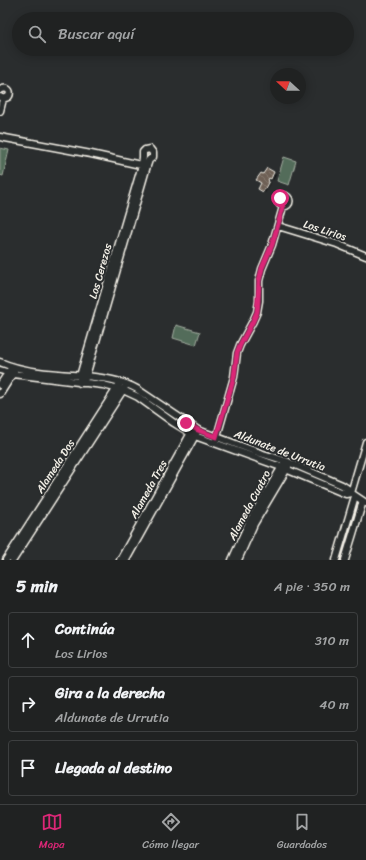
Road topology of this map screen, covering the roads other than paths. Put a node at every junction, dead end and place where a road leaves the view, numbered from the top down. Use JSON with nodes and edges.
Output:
{"nodes":[{"id":1,"x":0,"y":90,"type":"edge"},
{"id":2,"x":1,"y":98,"type":"edge"},
{"id":3,"x":0,"y":111,"type":"edge"},
{"id":4,"x":0,"y":137,"type":"edge"},
{"id":5,"x":146,"y":159,"type":"dead end"},
{"id":6,"x":144,"y":166,"type":"junction"},
{"id":7,"x":283,"y":207,"type":"dead end"},
{"id":8,"x":278,"y":226,"type":"junction"},
{"id":9,"x":366,"y":256,"type":"edge"},
{"id":10,"x":0,"y":362,"type":"edge"},
{"id":11,"x":14,"y":367,"type":"junction"},
{"id":12,"x":0,"y":370,"type":"edge"},
{"id":13,"x":10,"y":374,"type":"junction"},
{"id":14,"x":83,"y":376,"type":"junction"},
{"id":15,"x":81,"y":383,"type":"junction"},
{"id":16,"x":123,"y":383,"type":"junction"},
{"id":17,"x":0,"y":385,"type":"edge"},
{"id":18,"x":120,"y":389,"type":"junction"},
{"id":19,"x":0,"y":394,"type":"edge"},
{"id":20,"x":194,"y":432,"type":"junction"},
{"id":21,"x":215,"y":440,"type":"junction"},
{"id":22,"x":366,"y":442,"type":"edge"},
{"id":23,"x":288,"y":462,"type":"junction"},
{"id":24,"x":284,"y":468,"type":"junction"},
{"id":25,"x":353,"y":494,"type":"junction"},
{"id":26,"x":364,"y":502,"type":"edge"},
{"id":27,"x":6,"y":560,"type":"edge"},
{"id":28,"x":12,"y":560,"type":"edge"},
{"id":29,"x":120,"y":560,"type":"edge"},
{"id":30,"x":126,"y":560,"type":"edge"},
{"id":31,"x":232,"y":560,"type":"edge"},
{"id":32,"x":238,"y":560,"type":"edge"},
{"id":33,"x":336,"y":560,"type":"edge"},
{"id":34,"x":345,"y":560,"type":"edge"}],
"edges":[{"from":1,"to":2,"type":"street"},
{"from":2,"to":3,"type":"street"},
{"from":4,"to":6,"type":"street"},
{"from":5,"to":6,"type":"street","name":"Los Cerezos"},
{"from":6,"to":14,"type":"street","name":"Los Cerezos"},
{"from":7,"to":8,"type":"street"},
{"from":8,"to":9,"type":"street","name":"Los Lirios"},
{"from":8,"to":21,"type":"street"},
{"from":10,"to":11,"type":"street","name":"Aldunate de Urrutia"},
{"from":11,"to":13,"type":"street"},
{"from":11,"to":14,"type":"street","name":"Aldunate de Urrutia"},
{"from":12,"to":13,"type":"street","name":"Aldunate de Urrutia"},
{"from":13,"to":15,"type":"street","name":"Aldunate de Urrutia"},
{"from":13,"to":17,"type":"street"},
{"from":13,"to":19,"type":"street"},
{"from":14,"to":15,"type":"street","name":"Los Cerezos"},
{"from":14,"to":16,"type":"street","name":"Aldunate de Urrutia"},
{"from":15,"to":18,"type":"street","name":"Aldunate de Urrutia"},
{"from":16,"to":18,"type":"street","name":"Alameda Dos"},
{"from":16,"to":20,"type":"street","name":"Aldunate de Urrutia"},
{"from":18,"to":20,"type":"street","name":"Aldunate de Urrutia"},
{"from":18,"to":27,"type":"street","name":"Alameda Dos"},
{"from":18,"to":28,"type":"street","name":"Alameda Dos"},
{"from":20,"to":21,"type":"street","name":"Aldunate de Urrutia"},
{"from":20,"to":29,"type":"street","name":"Alameda Tres"},
{"from":20,"to":30,"type":"street","name":"Alameda Tres"},
{"from":21,"to":23,"type":"street","name":"Aldunate de Urrutia"},
{"from":21,"to":24,"type":"street","name":"Aldunate de Urrutia"},
{"from":22,"to":25,"type":"street"},
{"from":23,"to":24,"type":"street","name":"Alameda Cuatro"},
{"from":23,"to":25,"type":"street","name":"Aldunate de Urrutia"},
{"from":24,"to":25,"type":"street","name":"Aldunate de Urrutia"},
{"from":24,"to":31,"type":"street","name":"Alameda Cuatro"},
{"from":24,"to":32,"type":"street","name":"Alameda Cuatro"},
{"from":25,"to":26,"type":"street","name":"Aldunate de Urrutia"},
{"from":25,"to":33,"type":"street"},
{"from":26,"to":34,"type":"street"}]}
